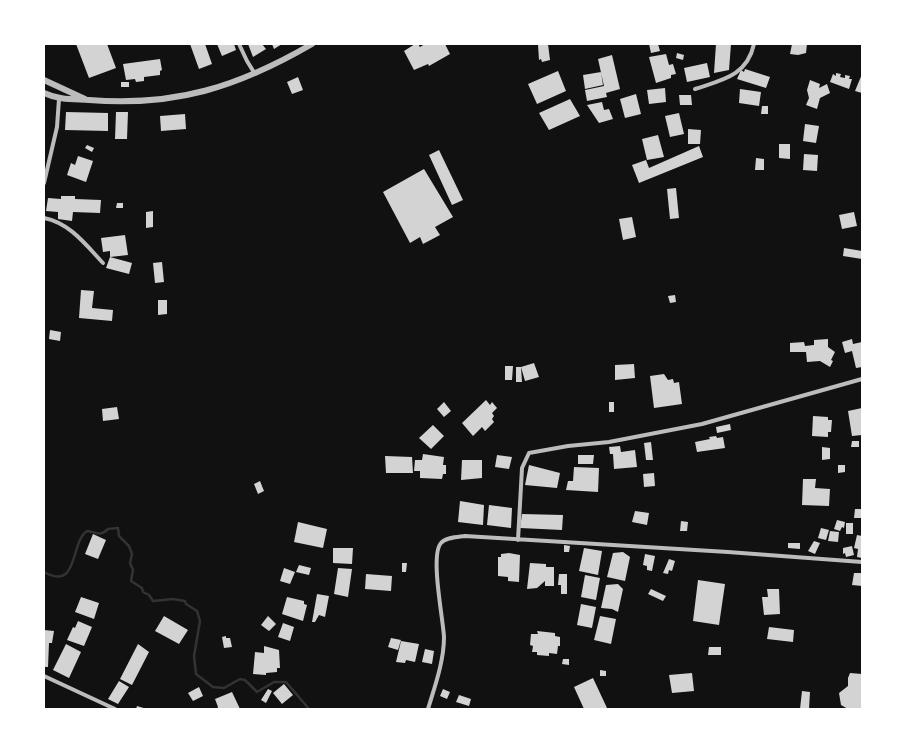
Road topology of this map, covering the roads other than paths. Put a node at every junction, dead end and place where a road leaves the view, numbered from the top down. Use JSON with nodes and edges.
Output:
{"nodes":[{"id":1,"x":240,"y":44,"type":"edge"},
{"id":2,"x":312,"y":44,"type":"edge"},
{"id":3,"x":754,"y":44,"type":"edge"},
{"id":4,"x":255,"y":74,"type":"junction"},
{"id":5,"x":44,"y":80,"type":"edge"},
{"id":6,"x":695,"y":88,"type":"dead end"},
{"id":7,"x":44,"y":92,"type":"edge"},
{"id":8,"x":59,"y":98,"type":"junction"},
{"id":9,"x":87,"y":100,"type":"junction"},
{"id":10,"x":44,"y":183,"type":"edge"},
{"id":11,"x":44,"y":218,"type":"edge"},
{"id":12,"x":104,"y":263,"type":"dead end"},
{"id":13,"x":862,"y":379,"type":"edge"},
{"id":14,"x":518,"y":540,"type":"junction"},
{"id":15,"x":862,"y":562,"type":"edge"},
{"id":16,"x":44,"y":676,"type":"edge"},
{"id":17,"x":115,"y":709,"type":"edge"},
{"id":18,"x":428,"y":709,"type":"edge"}],
"edges":[{"from":1,"to":4,"type":"street"},
{"from":2,"to":4,"type":"street"},
{"from":3,"to":6,"type":"street"},
{"from":4,"to":9,"type":"street"},
{"from":5,"to":9,"type":"street"},
{"from":7,"to":8,"type":"street"},
{"from":8,"to":9,"type":"street"},
{"from":8,"to":10,"type":"street"},
{"from":11,"to":12,"type":"street"},
{"from":13,"to":14,"type":"street"},
{"from":14,"to":15,"type":"street"},
{"from":14,"to":18,"type":"street"},
{"from":16,"to":17,"type":"street"}]}
